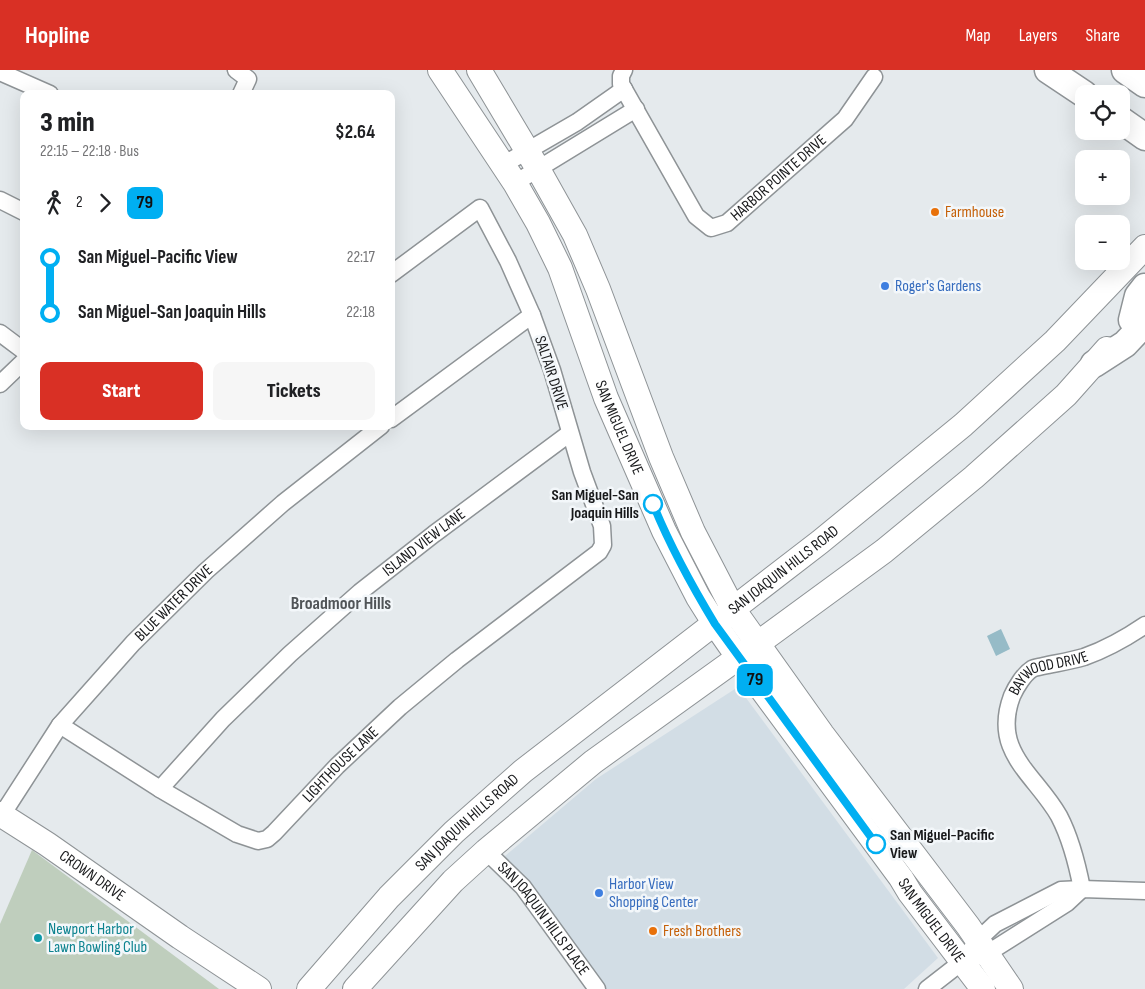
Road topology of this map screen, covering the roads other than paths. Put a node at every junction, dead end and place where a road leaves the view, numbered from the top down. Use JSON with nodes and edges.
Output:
{"nodes":[{"id":1,"x":440,"y":70,"type":"edge"},
{"id":2,"x":479,"y":70,"type":"edge"},
{"id":3,"x":624,"y":70,"type":"edge"},
{"id":4,"x":1048,"y":70,"type":"edge"},
{"id":5,"x":1125,"y":70,"type":"edge"},
{"id":6,"x":0,"y":72,"type":"edge"},
{"id":7,"x":874,"y":77,"type":"dead end"},
{"id":8,"x":1145,"y":84,"type":"edge"},
{"id":9,"x":1075,"y":88,"type":"edge"},
{"id":10,"x":624,"y":89,"type":"junction"},
{"id":11,"x":41,"y":90,"type":"edge"},
{"id":12,"x":636,"y":108,"type":"junction"},
{"id":13,"x":1130,"y":126,"type":"edge"},
{"id":14,"x":1145,"y":137,"type":"edge"},
{"id":15,"x":533,"y":160,"type":"junction"},
{"id":16,"x":509,"y":174,"type":"junction"},
{"id":17,"x":0,"y":200,"type":"edge"},
{"id":18,"x":20,"y":210,"type":"edge"},
{"id":19,"x":1145,"y":247,"type":"edge"},
{"id":20,"x":395,"y":271,"type":"edge"},
{"id":21,"x":1145,"y":287,"type":"edge"},
{"id":22,"x":576,"y":308,"type":"junction"},
{"id":23,"x":532,"y":315,"type":"junction"},
{"id":24,"x":1141,"y":316,"type":"edge"},
{"id":25,"x":0,"y":333,"type":"edge"},
{"id":26,"x":20,"y":348,"type":"edge"},
{"id":27,"x":1094,"y":364,"type":"joint"},
{"id":28,"x":20,"y":365,"type":"edge"},
{"id":29,"x":0,"y":384,"type":"edge"},
{"id":30,"x":644,"y":412,"type":"junction"},
{"id":31,"x":395,"y":416,"type":"edge"},
{"id":32,"x":377,"y":430,"type":"edge"},
{"id":33,"x":570,"y":433,"type":"junction"},
{"id":34,"x":604,"y":545,"type":"joint"},
{"id":35,"x":733,"y":609,"type":"junction"},
{"id":36,"x":715,"y":624,"type":"junction"},
{"id":37,"x":1145,"y":625,"type":"edge"},
{"id":38,"x":748,"y":651,"type":"junction"},
{"id":39,"x":60,"y":725,"type":"junction"},
{"id":40,"x":160,"y":789,"type":"junction"},
{"id":41,"x":1,"y":814,"type":"edge"},
{"id":42,"x":486,"y":850,"type":"junction"},
{"id":43,"x":1082,"y":889,"type":"junction"},
{"id":44,"x":1145,"y":891,"type":"edge"},
{"id":45,"x":983,"y":947,"type":"junction"},
{"id":46,"x":963,"y":961,"type":"junction"},
{"id":47,"x":259,"y":989,"type":"edge"},
{"id":48,"x":309,"y":989,"type":"edge"},
{"id":49,"x":355,"y":989,"type":"edge"},
{"id":50,"x":597,"y":989,"type":"edge"},
{"id":51,"x":926,"y":989,"type":"edge"},
{"id":52,"x":983,"y":989,"type":"edge"},
{"id":53,"x":1011,"y":989,"type":"edge"}],
"edges":[{"from":1,"to":16,"type":"main road","name":"SAN MIGUEL DRIVE"},
{"from":2,"to":15,"type":"main road","name":"SAN MIGUEL DRIVE"},
{"from":3,"to":10,"type":"street"},
{"from":4,"to":9,"type":"main road"},
{"from":5,"to":8,"type":"main road"},
{"from":6,"to":11,"type":"street"},
{"from":7,"to":12,"type":"street","name":"HARBOR POINTE DRIVE"},
{"from":10,"to":12,"type":"street","name":"HARBOR POINTE DRIVE"},
{"from":10,"to":15,"type":"street"},
{"from":12,"to":15,"type":"street"},
{"from":13,"to":14,"type":"main road"},
{"from":15,"to":16,"type":"street"},
{"from":15,"to":30,"type":"main road","name":"SAN MIGUEL DRIVE"},
{"from":16,"to":22,"type":"main road","name":"SAN MIGUEL DRIVE"},
{"from":17,"to":18,"type":"street"},
{"from":19,"to":35,"type":"main road","name":"SAN JOAQUIN HILLS ROAD"},
{"from":20,"to":23,"type":"street","name":"SALTAIR DRIVE"},
{"from":21,"to":24,"type":"main road"},
{"from":22,"to":30,"type":"main road"},
{"from":22,"to":36,"type":"main road","name":"SAN MIGUEL DRIVE"},
{"from":23,"to":31,"type":"street"},
{"from":23,"to":33,"type":"street","name":"SALTAIR DRIVE"},
{"from":24,"to":27,"type":"main road"},
{"from":25,"to":26,"type":"street"},
{"from":27,"to":38,"type":"main road","name":"SAN JOAQUIN HILLS ROAD"},
{"from":28,"to":29,"type":"street"},
{"from":30,"to":35,"type":"main road","name":"SAN MIGUEL DRIVE"},
{"from":32,"to":39,"type":"street","name":"BLUE WATER DRIVE"},
{"from":33,"to":34,"type":"street","name":"SALTAIR DRIVE"},
{"from":33,"to":40,"type":"street","name":"ISLAND VIEW LANE"},
{"from":34,"to":40,"type":"street","name":"LIGHTHOUSE LANE"},
{"from":35,"to":36,"type":"main road","name":"SAN JOAQUIN HILLS ROAD"},
{"from":35,"to":38,"type":"main road","name":"SAN MIGUEL DRIVE"},
{"from":36,"to":38,"type":"main road","name":"SAN MIGUEL DRIVE"},
{"from":36,"to":48,"type":"main road","name":"SAN JOAQUIN HILLS ROAD"},
{"from":37,"to":43,"type":"street","name":"BAYWOOD DRIVE"},
{"from":38,"to":42,"type":"main road","name":"SAN JOAQUIN HILLS ROAD"},
{"from":38,"to":45,"type":"main road","name":"SAN MIGUEL DRIVE"},
{"from":38,"to":46,"type":"main road","name":"SAN MIGUEL DRIVE"},
{"from":39,"to":40,"type":"street","name":"LIGHTHOUSE LANE"},
{"from":39,"to":41,"type":"street","name":"BLUE WATER DRIVE"},
{"from":41,"to":47,"type":"main road","name":"CROWN DRIVE"},
{"from":42,"to":49,"type":"main road","name":"SAN JOAQUIN HILLS ROAD"},
{"from":42,"to":50,"type":"street","name":"SAN JOAQUIN HILLS PLACE"},
{"from":43,"to":44,"type":"street"},
{"from":43,"to":45,"type":"street"},
{"from":45,"to":46,"type":"street"},
{"from":45,"to":53,"type":"main road","name":"SAN MIGUEL DRIVE"},
{"from":46,"to":51,"type":"street"},
{"from":46,"to":52,"type":"main road","name":"SAN MIGUEL DRIVE"}]}
